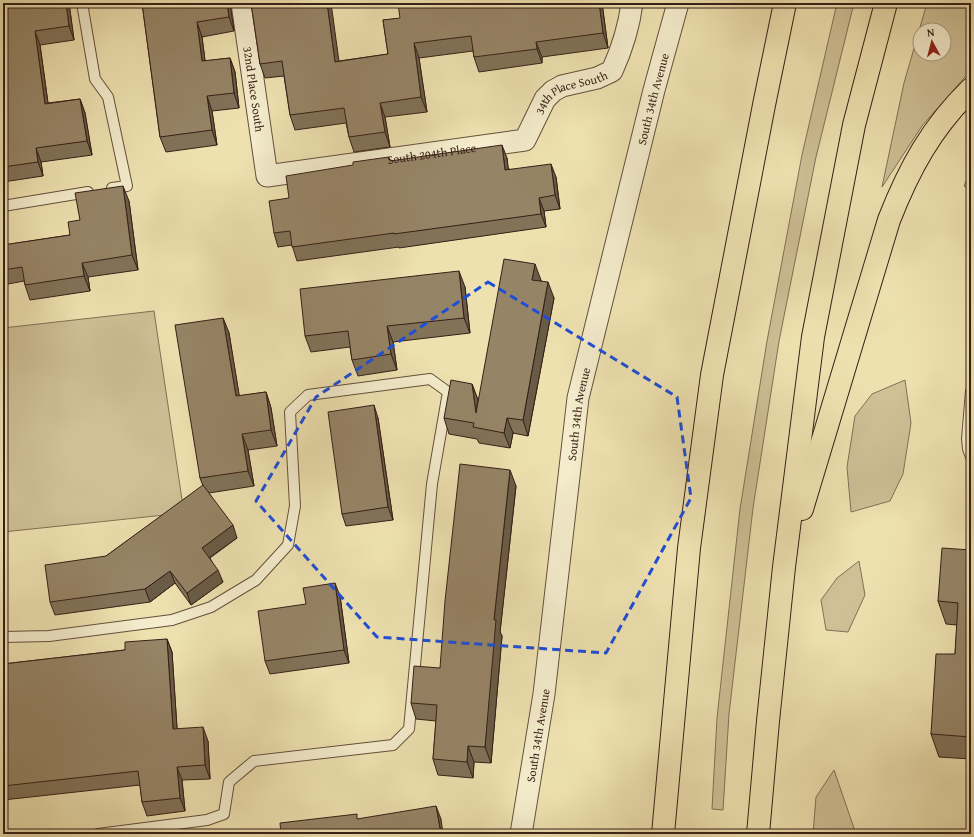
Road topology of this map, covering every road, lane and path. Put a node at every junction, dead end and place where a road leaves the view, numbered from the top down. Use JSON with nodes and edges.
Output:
{"nodes":[{"id":1,"x":82,"y":3,"type":"edge"},
{"id":2,"x":242,"y":3,"type":"edge"},
{"id":3,"x":632,"y":3,"type":"edge"},
{"id":4,"x":678,"y":3,"type":"edge"},
{"id":5,"x":785,"y":3,"type":"edge"},
{"id":6,"x":886,"y":3,"type":"edge"},
{"id":7,"x":971,"y":89,"type":"edge"},
{"id":8,"x":526,"y":140,"type":"joint"},
{"id":9,"x":267,"y":176,"type":"joint"},
{"id":10,"x":3,"y":206,"type":"edge"},
{"id":11,"x":971,"y":391,"type":"edge"},
{"id":12,"x":971,"y":457,"type":"edge"},
{"id":13,"x":784,"y":567,"type":"junction"},
{"id":14,"x":3,"y":636,"type":"edge"},
{"id":15,"x":98,"y":834,"type":"edge"},
{"id":16,"x":521,"y":834,"type":"edge"},
{"id":17,"x":663,"y":834,"type":"edge"},
{"id":18,"x":758,"y":834,"type":"edge"}],
"edges":[{"from":1,"to":10,"type":"lane"},
{"from":2,"to":9,"type":"street","name":"32nd Place South"},
{"from":3,"to":8,"type":"street","name":"34th Place South"},
{"from":4,"to":16,"type":"street","name":"South 34th Avenue"},
{"from":5,"to":17,"type":"highway"},
{"from":6,"to":13,"type":"highway"},
{"from":7,"to":13,"type":"highway"},
{"from":8,"to":9,"type":"street","name":"South 204th Place"},
{"from":11,"to":12,"type":"lane"},
{"from":13,"to":18,"type":"highway"},
{"from":14,"to":15,"type":"lane"}]}
